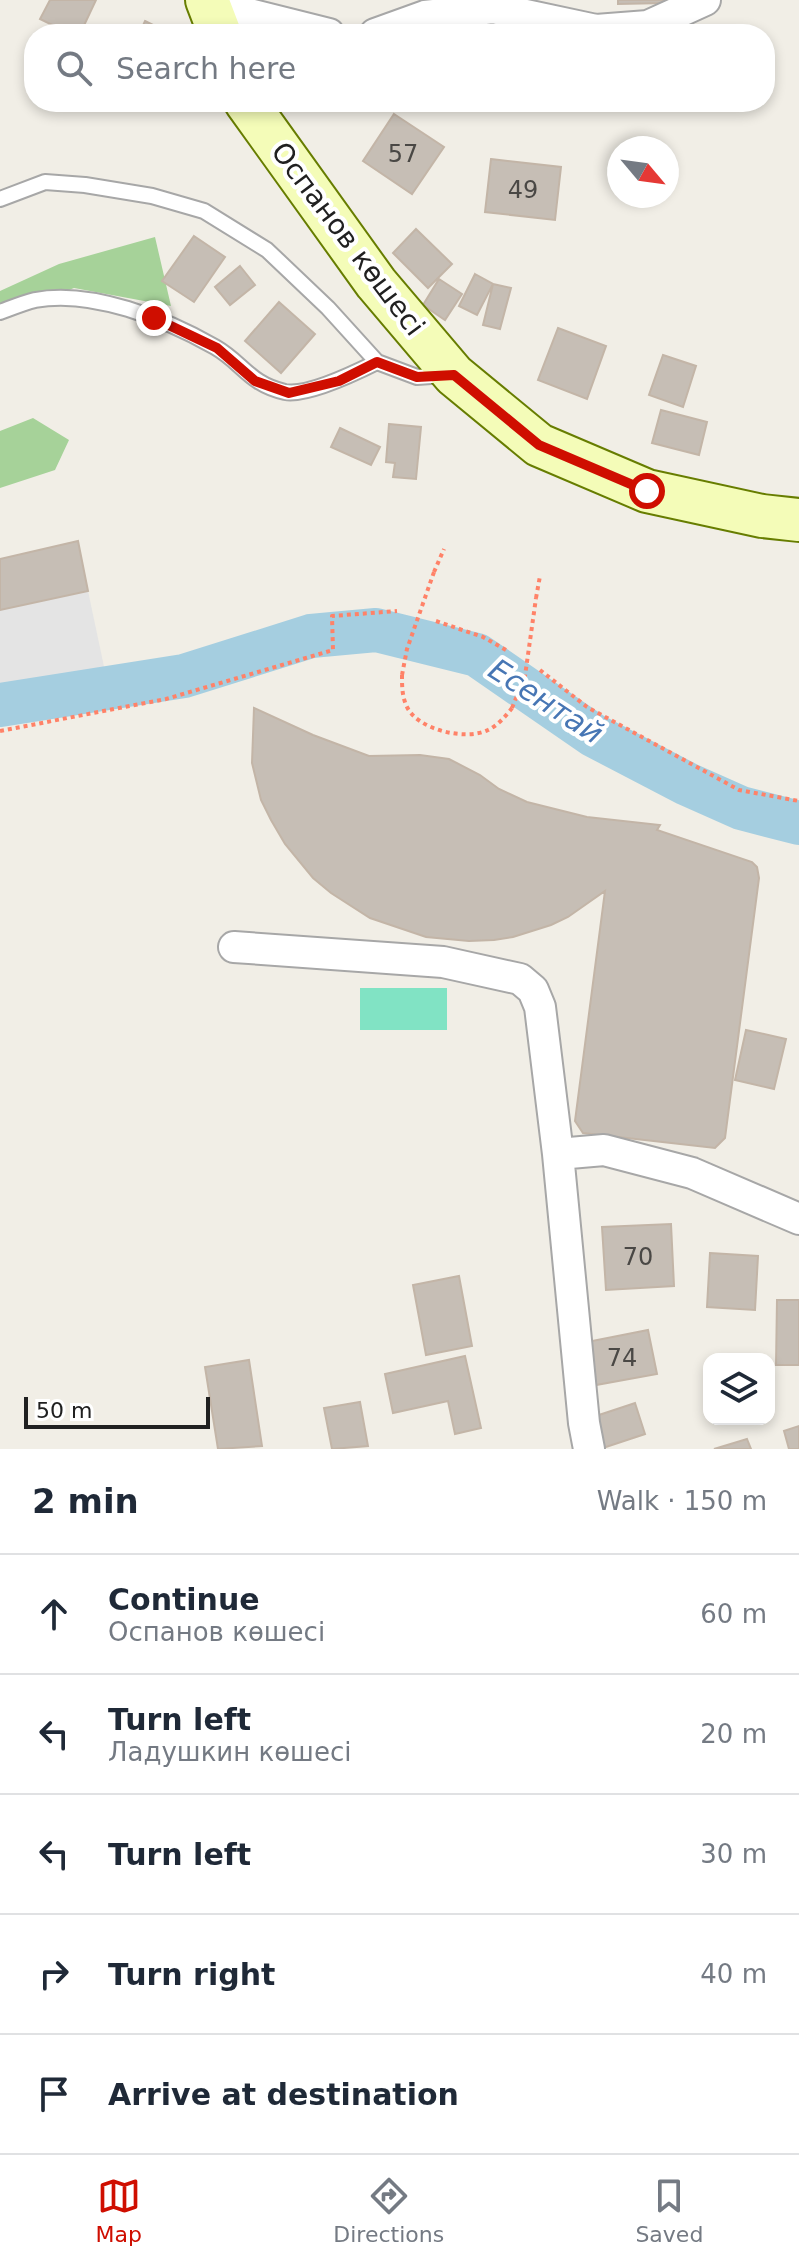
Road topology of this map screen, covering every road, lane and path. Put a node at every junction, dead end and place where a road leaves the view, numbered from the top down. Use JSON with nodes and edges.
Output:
{"nodes":[{"id":1,"x":705,"y":0,"type":"edge"},
{"id":2,"x":212,"y":13,"type":"edge"},
{"id":3,"x":273,"y":24,"type":"edge"},
{"id":4,"x":403,"y":24,"type":"edge"},
{"id":5,"x":568,"y":24,"type":"edge"},
{"id":6,"x":652,"y":24,"type":"edge"},
{"id":7,"x":253,"y":112,"type":"edge"},
{"id":8,"x":0,"y":199,"type":"edge"},
{"id":9,"x":0,"y":312,"type":"edge"},
{"id":10,"x":377,"y":362,"type":"junction"},
{"id":11,"x":454,"y":375,"type":"junction"},
{"id":12,"x":799,"y":520,"type":"edge"},
{"id":13,"x":444,"y":549,"type":"dead end"},
{"id":14,"x":540,"y":576,"type":"dead end"},
{"id":15,"x":397,"y":611,"type":"dead end"},
{"id":16,"x":436,"y":621,"type":"dead end"},
{"id":17,"x":506,"y":650,"type":"dead end"},
{"id":18,"x":540,"y":670,"type":"dead end"},
{"id":19,"x":0,"y":731,"type":"edge"},
{"id":20,"x":799,"y":801,"type":"edge"},
{"id":21,"x":234,"y":947,"type":"dead end"},
{"id":22,"x":558,"y":1154,"type":"junction"},
{"id":23,"x":799,"y":1219,"type":"edge"},
{"id":24,"x":589,"y":1449,"type":"edge"}],
"edges":[{"from":1,"to":6,"type":"street"},
{"from":2,"to":3,"type":"street"},
{"from":4,"to":5,"type":"street"},
{"from":7,"to":11,"type":"street","name":"Оспанов көшесі"},
{"from":8,"to":10,"type":"lane"},
{"from":9,"to":10,"type":"lane"},
{"from":10,"to":11,"type":"lane"},
{"from":11,"to":12,"type":"street","name":"Оспанов көшесі"},
{"from":13,"to":14,"type":"path","bridge":true},
{"from":15,"to":19,"type":"path"},
{"from":16,"to":17,"type":"path"},
{"from":18,"to":20,"type":"path"},
{"from":21,"to":22,"type":"street"},
{"from":22,"to":23,"type":"street"},
{"from":22,"to":24,"type":"street"}]}
